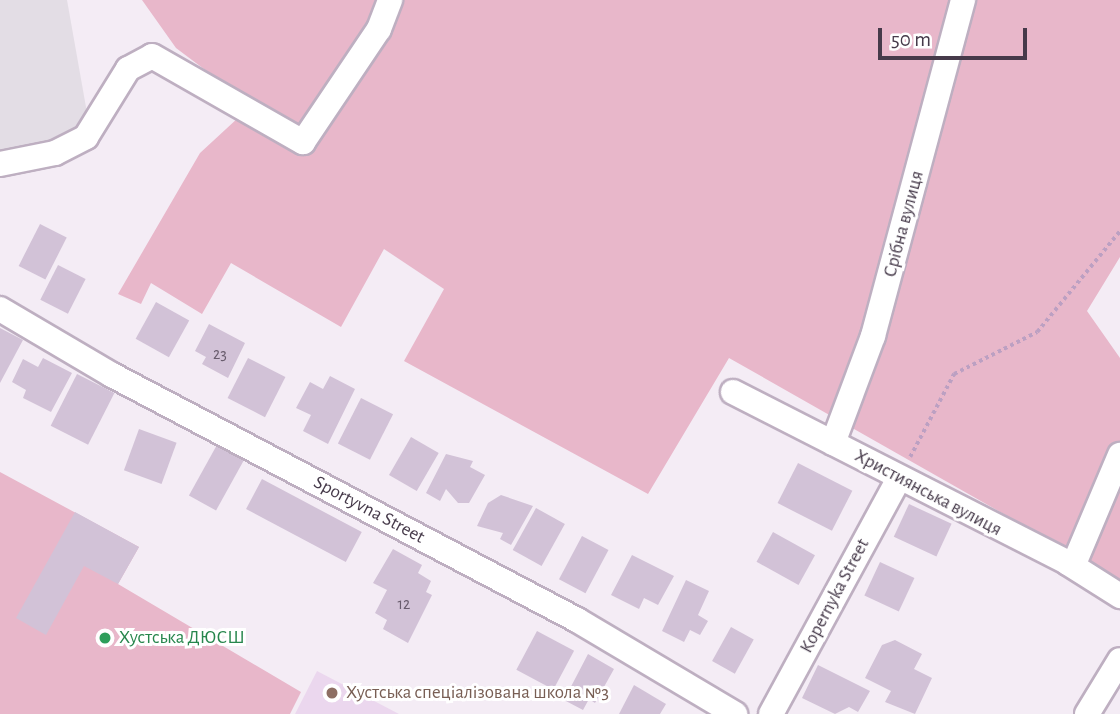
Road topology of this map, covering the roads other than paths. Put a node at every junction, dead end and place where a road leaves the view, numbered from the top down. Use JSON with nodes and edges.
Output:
{"nodes":[{"id":1,"x":390,"y":0,"type":"edge"},
{"id":2,"x":963,"y":0,"type":"edge"},
{"id":3,"x":0,"y":164,"type":"edge"},
{"id":4,"x":0,"y":309,"type":"edge"},
{"id":5,"x":733,"y":392,"type":"dead end"},
{"id":6,"x":833,"y":443,"type":"junction"},
{"id":7,"x":1120,"y":455,"type":"edge"},
{"id":8,"x":899,"y":478,"type":"junction"},
{"id":9,"x":1068,"y":563,"type":"junction"},
{"id":10,"x":1120,"y":596,"type":"edge"},
{"id":11,"x":1120,"y":660,"type":"edge"},
{"id":12,"x":736,"y":714,"type":"edge"},
{"id":13,"x":771,"y":714,"type":"edge"},
{"id":14,"x":1087,"y":714,"type":"edge"}],
"edges":[{"from":1,"to":3,"type":"street"},
{"from":2,"to":6,"type":"street","name":"Срібна вулиця"},
{"from":4,"to":12,"type":"street","name":"Sportyvna Street"},
{"from":5,"to":6,"type":"street","name":"Християнська вулиця"},
{"from":6,"to":8,"type":"street","name":"Християнська вулиця"},
{"from":7,"to":9,"type":"street"},
{"from":8,"to":9,"type":"street","name":"Християнська вулиця"},
{"from":8,"to":13,"type":"street","name":"Kopernyka Street"},
{"from":9,"to":10,"type":"street","name":"Християнська вулиця"},
{"from":11,"to":14,"type":"street"}]}
